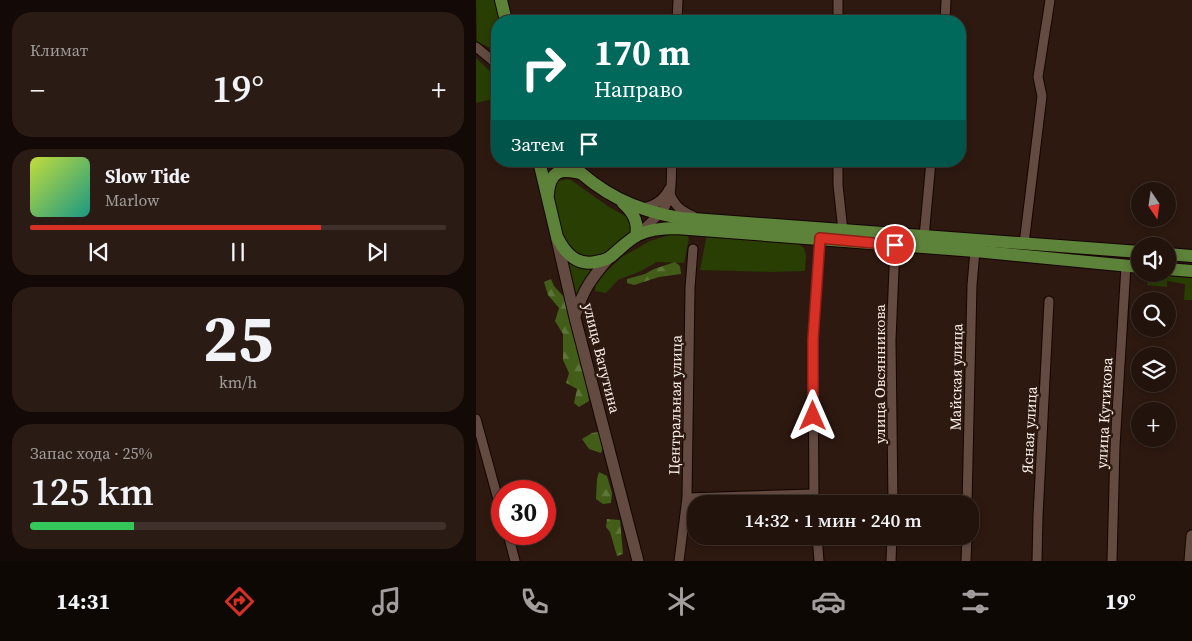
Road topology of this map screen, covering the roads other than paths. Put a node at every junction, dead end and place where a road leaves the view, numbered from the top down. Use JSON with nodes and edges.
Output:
{"nodes":[{"id":1,"x":501,"y":0,"type":"edge"},
{"id":2,"x":678,"y":0,"type":"edge"},
{"id":3,"x":838,"y":0,"type":"edge"},
{"id":4,"x":946,"y":0,"type":"edge"},
{"id":5,"x":1050,"y":0,"type":"edge"},
{"id":6,"x":505,"y":15,"type":"edge"},
{"id":7,"x":677,"y":15,"type":"edge"},
{"id":8,"x":838,"y":15,"type":"edge"},
{"id":9,"x":945,"y":15,"type":"edge"},
{"id":10,"x":476,"y":47,"type":"edge"},
{"id":11,"x":491,"y":59,"type":"edge"},
{"id":12,"x":540,"y":167,"type":"edge"},
{"id":13,"x":574,"y":167,"type":"edge"},
{"id":14,"x":672,"y":167,"type":"edge"},
{"id":15,"x":838,"y":167,"type":"edge"},
{"id":16,"x":930,"y":167,"type":"edge"},
{"id":17,"x":580,"y":173,"type":"junction"},
{"id":18,"x":671,"y":184,"type":"junction"},
{"id":19,"x":670,"y":194,"type":"junction"},
{"id":20,"x":548,"y":198,"type":"junction"},
{"id":21,"x":619,"y":200,"type":"junction"},
{"id":22,"x":641,"y":208,"type":"junction"},
{"id":23,"x":659,"y":214,"type":"junction"},
{"id":24,"x":700,"y":219,"type":"junction"},
{"id":25,"x":843,"y":231,"type":"junction"},
{"id":26,"x":636,"y":236,"type":"junction"},
{"id":27,"x":557,"y":237,"type":"junction"},
{"id":28,"x":924,"y":237,"type":"junction"},
{"id":29,"x":820,"y":238,"type":"junction"},
{"id":30,"x":1024,"y":244,"type":"junction"},
{"id":31,"x":895,"y":245,"type":"junction"},
{"id":32,"x":693,"y":249,"type":"dead end"},
{"id":33,"x":975,"y":251,"type":"junction"},
{"id":34,"x":1131,"y":251,"type":"edge"},
{"id":35,"x":1176,"y":255,"type":"edge"},
{"id":36,"x":1192,"y":256,"type":"edge"},
{"id":37,"x":608,"y":259,"type":"junction"},
{"id":38,"x":1126,"y":266,"type":"junction"},
{"id":39,"x":1131,"y":266,"type":"edge"},
{"id":40,"x":1176,"y":269,"type":"edge"},
{"id":41,"x":1192,"y":270,"type":"edge"},
{"id":42,"x":1049,"y":301,"type":"dead end"},
{"id":43,"x":575,"y":318,"type":"junction"},
{"id":44,"x":476,"y":419,"type":"edge"},
{"id":45,"x":493,"y":480,"type":"edge"},
{"id":46,"x":813,"y":494,"type":"joint"},
{"id":47,"x":687,"y":495,"type":"edge"},
{"id":48,"x":782,"y":495,"type":"edge"},
{"id":49,"x":893,"y":495,"type":"edge"},
{"id":50,"x":967,"y":495,"type":"edge"},
{"id":51,"x":687,"y":498,"type":"edge"},
{"id":52,"x":1192,"y":536,"type":"edge"},
{"id":53,"x":511,"y":545,"type":"edge"},
{"id":54,"x":818,"y":545,"type":"edge"},
{"id":55,"x":891,"y":545,"type":"edge"},
{"id":56,"x":967,"y":545,"type":"edge"},
{"id":57,"x":515,"y":561,"type":"edge"},
{"id":58,"x":638,"y":561,"type":"edge"},
{"id":59,"x":679,"y":561,"type":"edge"},
{"id":60,"x":819,"y":561,"type":"edge"},
{"id":61,"x":890,"y":561,"type":"edge"},
{"id":62,"x":966,"y":561,"type":"edge"},
{"id":63,"x":1037,"y":561,"type":"edge"},
{"id":64,"x":1112,"y":561,"type":"edge"},
{"id":65,"x":1190,"y":561,"type":"edge"}],
"edges":[{"from":1,"to":6,"type":"main road"},
{"from":2,"to":7,"type":"street"},
{"from":3,"to":8,"type":"street"},
{"from":4,"to":9,"type":"street"},
{"from":5,"to":30,"type":"street"},
{"from":10,"to":11,"type":"street"},
{"from":12,"to":20,"type":"main road","name":"улица Ватутина"},
{"from":13,"to":17,"type":"main road"},
{"from":14,"to":18,"type":"street"},
{"from":15,"to":25,"type":"street"},
{"from":16,"to":28,"type":"street"},
{"from":17,"to":20,"type":"main road"},
{"from":17,"to":21,"type":"main road"},
{"from":18,"to":19,"type":"street"},
{"from":18,"to":22,"type":"street"},
{"from":19,"to":23,"type":"street"},
{"from":19,"to":24,"type":"street"},
{"from":20,"to":27,"type":"main road","name":"улица Ватутина"},
{"from":21,"to":22,"type":"main road"},
{"from":21,"to":26,"type":"main road"},
{"from":22,"to":23,"type":"main road"},
{"from":23,"to":24,"type":"main road"},
{"from":23,"to":26,"type":"street"},
{"from":24,"to":25,"type":"main road"},
{"from":25,"to":28,"type":"main road"},
{"from":26,"to":29,"type":"main road"},
{"from":26,"to":37,"type":"main road"},
{"from":27,"to":37,"type":"main road"},
{"from":27,"to":43,"type":"main road","name":"улица Ватутина"},
{"from":28,"to":30,"type":"main road"},
{"from":29,"to":31,"type":"main road"},
{"from":29,"to":46,"type":"street"},
{"from":30,"to":34,"type":"main road"},
{"from":31,"to":33,"type":"main road"},
{"from":31,"to":49,"type":"street","name":"улица Овсянникова"},
{"from":32,"to":47,"type":"street","name":"Центральная улица"},
{"from":33,"to":38,"type":"main road"},
{"from":33,"to":50,"type":"street","name":"Майская улица"},
{"from":35,"to":36,"type":"main road"},
{"from":37,"to":43,"type":"main road"},
{"from":38,"to":39,"type":"main road"},
{"from":38,"to":64,"type":"street","name":"улица Кутикова"},
{"from":40,"to":41,"type":"main road"},
{"from":42,"to":63,"type":"street","name":"Ясная улица"},
{"from":43,"to":58,"type":"main road","name":"улица Ватутина"},
{"from":44,"to":45,"type":"street"},
{"from":46,"to":48,"type":"street"},
{"from":51,"to":59,"type":"street","name":"Центральная улица"},
{"from":52,"to":65,"type":"main road"},
{"from":53,"to":57,"type":"street"},
{"from":54,"to":60,"type":"street"},
{"from":55,"to":61,"type":"street"},
{"from":56,"to":62,"type":"street"}]}
